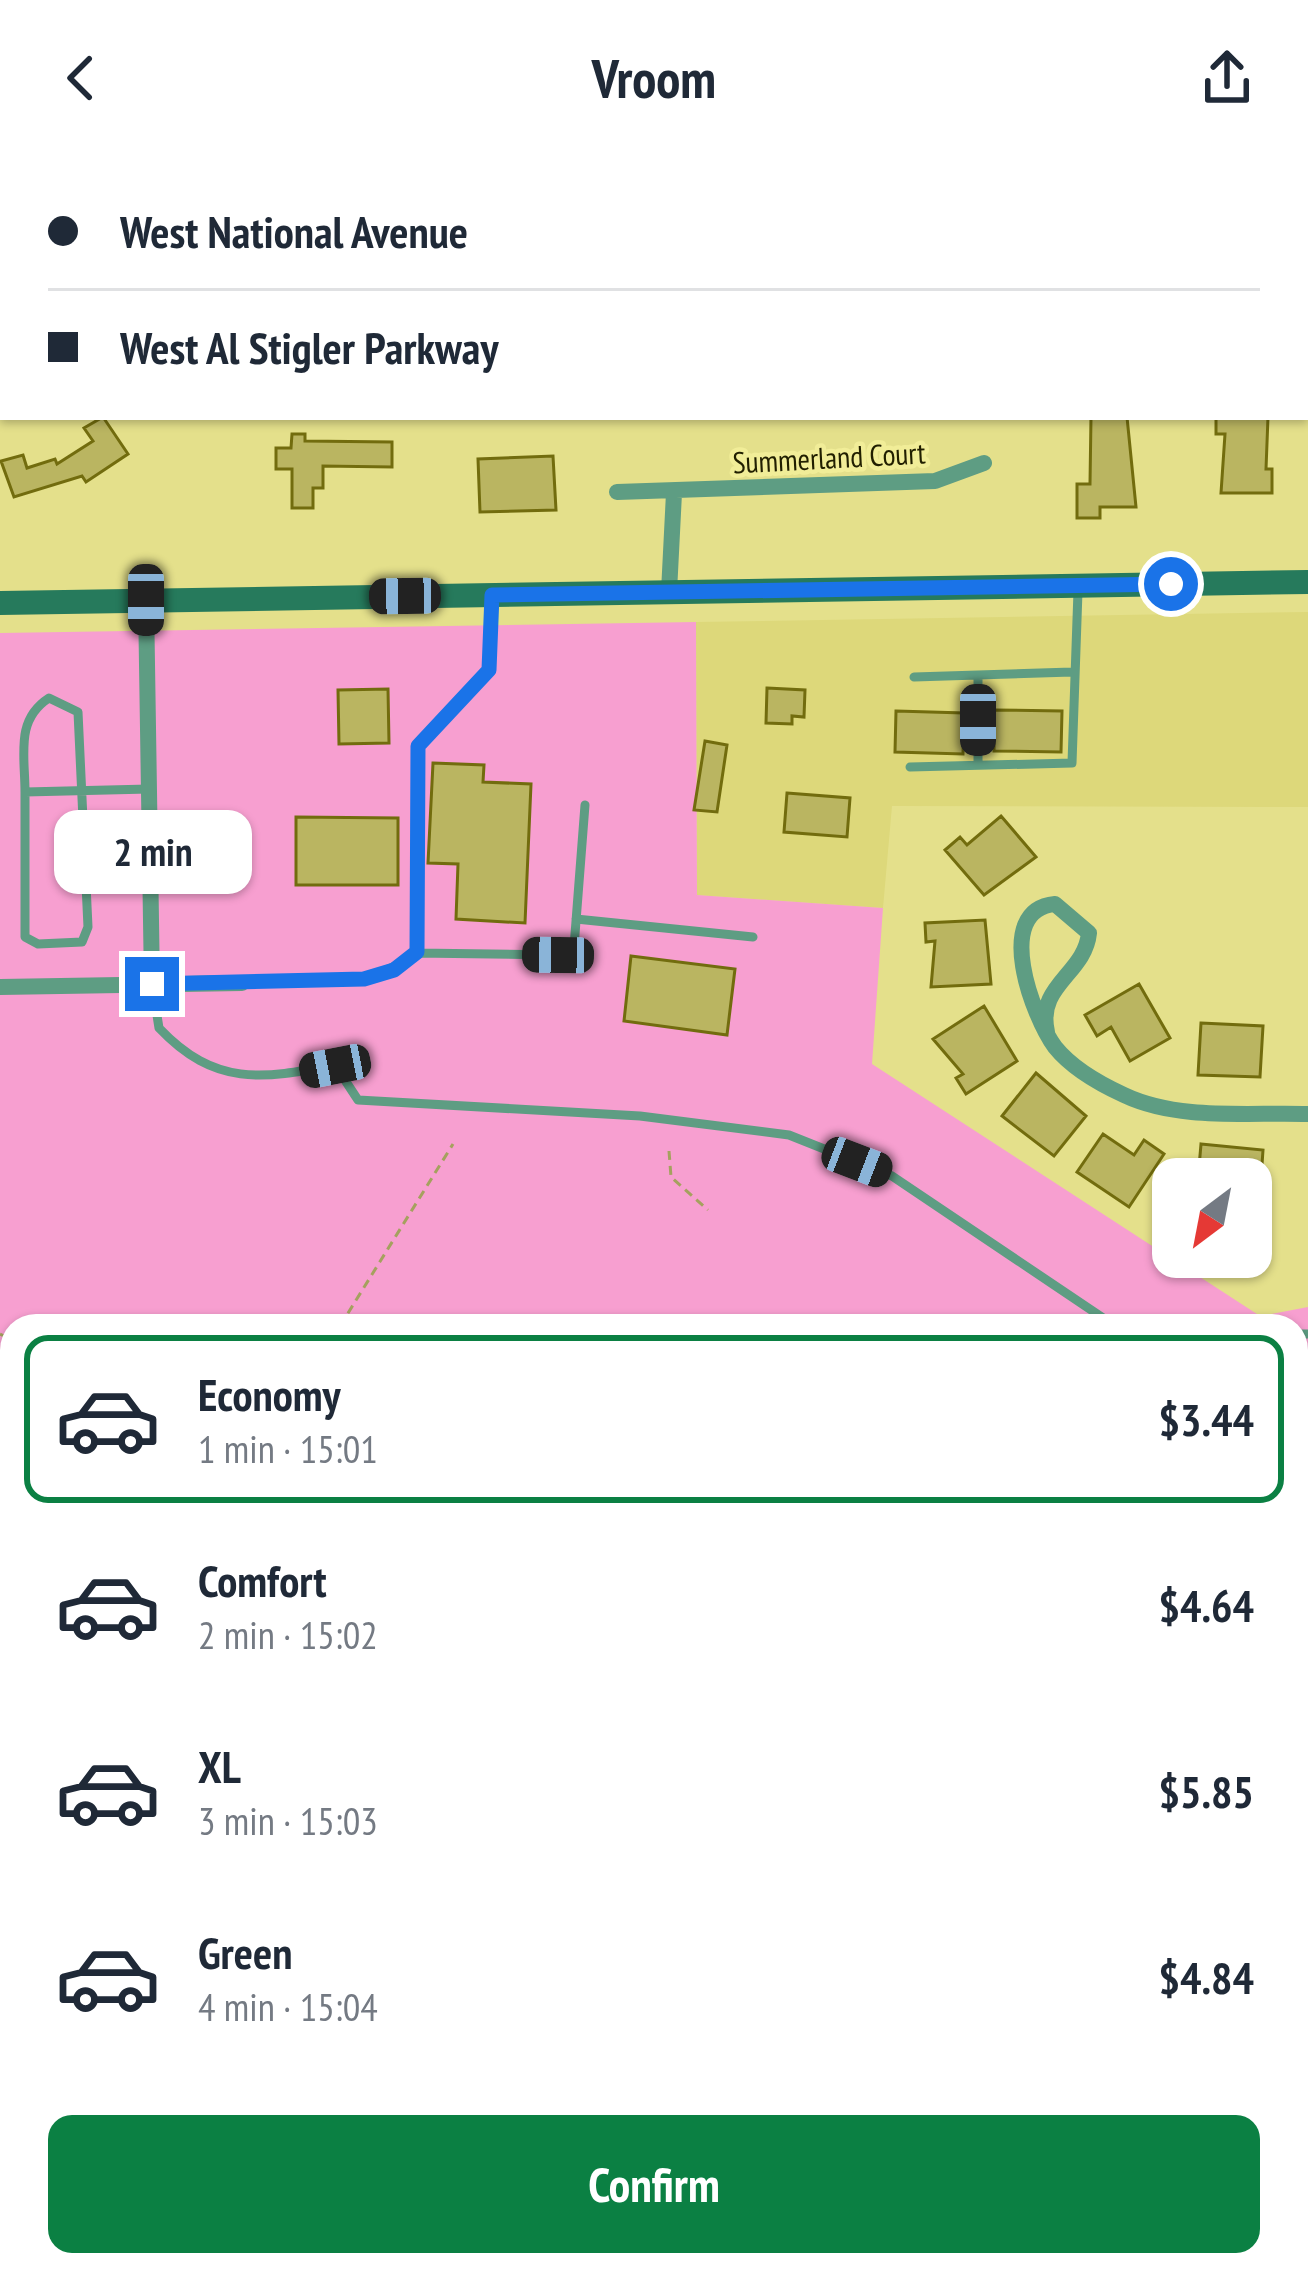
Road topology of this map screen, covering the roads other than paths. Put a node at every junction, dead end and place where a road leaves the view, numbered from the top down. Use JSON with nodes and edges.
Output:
{"nodes":[{"id":1,"x":984,"y":463,"type":"dead end"},
{"id":2,"x":617,"y":492,"type":"dead end"},
{"id":3,"x":674,"y":493,"type":"junction"},
{"id":4,"x":1308,"y":582,"type":"edge"},
{"id":5,"x":1078,"y":585,"type":"junction"},
{"id":6,"x":669,"y":592,"type":"junction"},
{"id":7,"x":492,"y":595,"type":"junction"},
{"id":8,"x":146,"y":600,"type":"junction"},
{"id":9,"x":0,"y":603,"type":"edge"},
{"id":10,"x":1072,"y":672,"type":"junction"},
{"id":11,"x":978,"y":675,"type":"junction"},
{"id":12,"x":914,"y":677,"type":"dead end"},
{"id":13,"x":978,"y":765,"type":"junction"},
{"id":14,"x":910,"y":767,"type":"dead end"},
{"id":15,"x":149,"y":789,"type":"junction"},
{"id":16,"x":82,"y":790,"type":"junction"},
{"id":17,"x":25,"y":792,"type":"junction"},
{"id":18,"x":585,"y":805,"type":"dead end"},
{"id":19,"x":576,"y":919,"type":"junction"},
{"id":20,"x":753,"y":938,"type":"dead end"},
{"id":21,"x":417,"y":952,"type":"junction"},
{"id":22,"x":242,"y":983,"type":"joint"},
{"id":23,"x":152,"y":984,"type":"junction"},
{"id":24,"x":0,"y":987,"type":"edge"},
{"id":25,"x":1047,"y":1032,"type":"junction"},
{"id":26,"x":1308,"y":1114,"type":"edge"},
{"id":27,"x":1097,"y":1314,"type":"edge"}],
"edges":[{"from":1,"to":3,"type":"street","name":"Summerland Court"},
{"from":2,"to":3,"type":"street","name":"Summerland Court"},
{"from":3,"to":6,"type":"street"},
{"from":4,"to":5,"type":"main road"},
{"from":5,"to":6,"type":"main road"},
{"from":5,"to":10,"type":"lane"},
{"from":6,"to":7,"type":"main road"},
{"from":7,"to":8,"type":"main road"},
{"from":7,"to":21,"type":"lane"},
{"from":8,"to":9,"type":"main road"},
{"from":8,"to":15,"type":"street"},
{"from":10,"to":11,"type":"lane"},
{"from":10,"to":13,"type":"lane"},
{"from":11,"to":12,"type":"lane"},
{"from":11,"to":13,"type":"lane"},
{"from":13,"to":14,"type":"lane"},
{"from":15,"to":16,"type":"lane"},
{"from":15,"to":23,"type":"street"},
{"from":16,"to":17,"type":"lane"},
{"from":16,"to":17,"type":"lane"},
{"from":16,"to":17,"type":"lane"},
{"from":18,"to":19,"type":"lane"},
{"from":19,"to":20,"type":"lane"},
{"from":19,"to":21,"type":"lane"},
{"from":21,"to":22,"type":"lane"},
{"from":22,"to":23,"type":"street"},
{"from":23,"to":24,"type":"street"},
{"from":23,"to":27,"type":"lane"},
{"from":25,"to":25,"type":"street"},
{"from":25,"to":26,"type":"street"}]}
